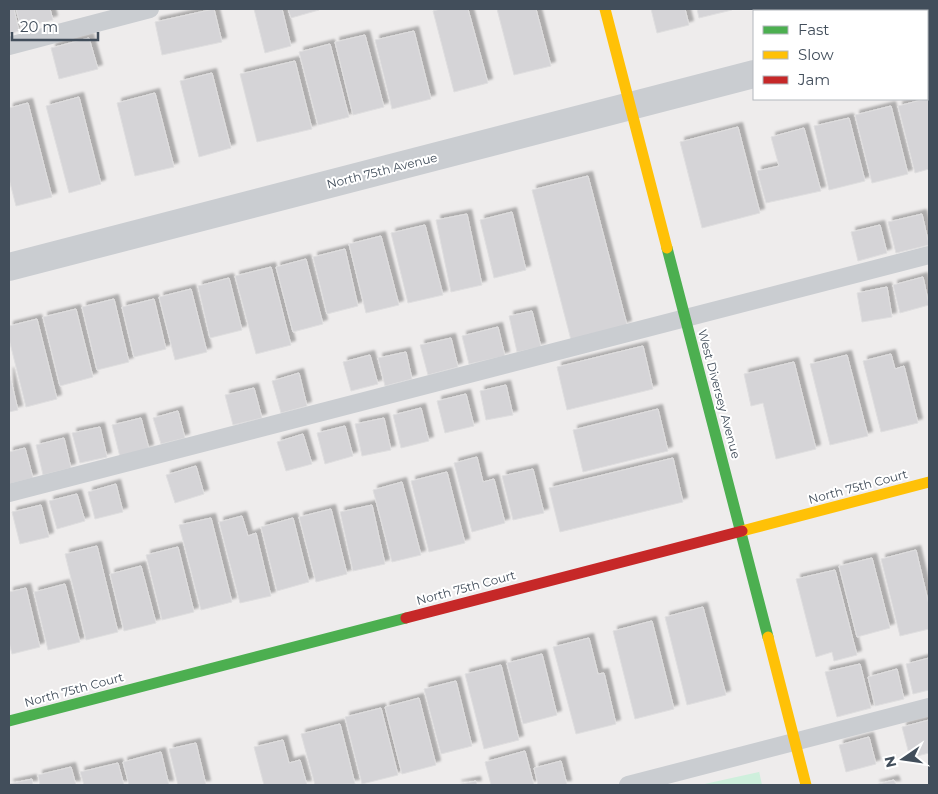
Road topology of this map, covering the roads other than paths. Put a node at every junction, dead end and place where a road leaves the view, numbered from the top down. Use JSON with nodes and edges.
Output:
{"nodes":[{"id":1,"x":150,"y":9,"type":"edge"},
{"id":2,"x":605,"y":9,"type":"edge"},
{"id":3,"x":9,"y":46,"type":"edge"},
{"id":4,"x":753,"y":74,"type":"edge"},
{"id":5,"x":630,"y":106,"type":"junction"},
{"id":6,"x":929,"y":255,"type":"edge"},
{"id":7,"x":9,"y":267,"type":"edge"},
{"id":8,"x":685,"y":319,"type":"junction"},
{"id":9,"x":929,"y":482,"type":"edge"},
{"id":10,"x":9,"y":493,"type":"edge"},
{"id":11,"x":740,"y":531,"type":"junction"},
{"id":12,"x":929,"y":707,"type":"edge"},
{"id":13,"x":9,"y":721,"type":"edge"},
{"id":14,"x":795,"y":742,"type":"junction"},
{"id":15,"x":628,"y":785,"type":"edge"},
{"id":16,"x":806,"y":785,"type":"edge"}],
"edges":[{"from":1,"to":3,"type":"lane"},
{"from":2,"to":5,"type":"street","name":"West Diversey Avenue"},
{"from":4,"to":5,"type":"street","name":"North 75th Avenue"},
{"from":5,"to":7,"type":"street","name":"North 75th Avenue"},
{"from":5,"to":8,"type":"street","name":"West Diversey Avenue"},
{"from":6,"to":8,"type":"lane"},
{"from":8,"to":10,"type":"lane"},
{"from":8,"to":11,"type":"street","name":"West Diversey Avenue"},
{"from":9,"to":11,"type":"street","name":"North 75th Court"},
{"from":11,"to":13,"type":"street","name":"North 75th Court"},
{"from":11,"to":14,"type":"street","name":"West Diversey Avenue"},
{"from":12,"to":14,"type":"lane"},
{"from":14,"to":15,"type":"lane"},
{"from":14,"to":16,"type":"street","name":"West Diversey Avenue"}]}
